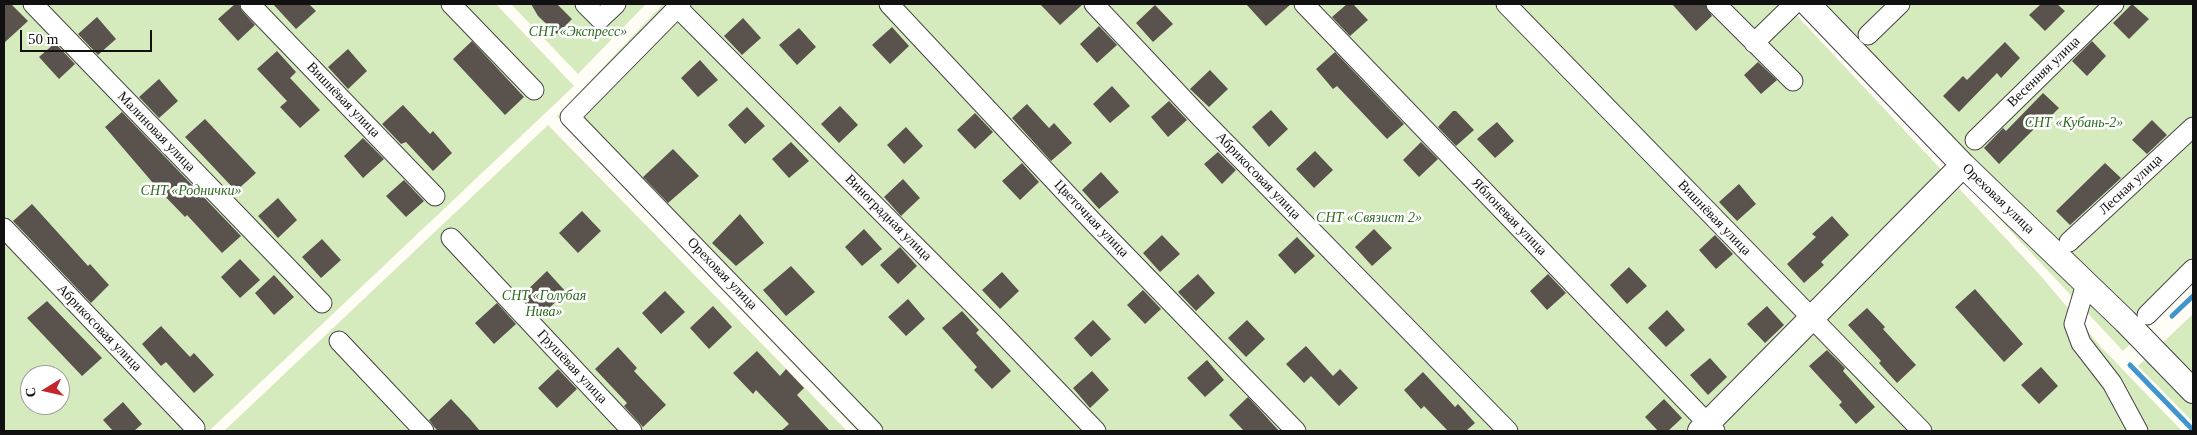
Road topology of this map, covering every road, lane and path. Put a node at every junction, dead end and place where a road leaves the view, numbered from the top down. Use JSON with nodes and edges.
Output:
{"nodes":[{"id":1,"x":33,"y":4,"type":"edge"},
{"id":2,"x":250,"y":4,"type":"edge"},
{"id":3,"x":451,"y":4,"type":"edge"},
{"id":4,"x":586,"y":4,"type":"edge"},
{"id":5,"x":616,"y":4,"type":"edge"},
{"id":6,"x":889,"y":4,"type":"edge"},
{"id":7,"x":1094,"y":4,"type":"edge"},
{"id":8,"x":1304,"y":4,"type":"edge"},
{"id":9,"x":1506,"y":4,"type":"edge"},
{"id":10,"x":1716,"y":4,"type":"edge"},
{"id":11,"x":1794,"y":4,"type":"edge"},
{"id":12,"x":1808,"y":4,"type":"edge"},
{"id":13,"x":1900,"y":4,"type":"edge"},
{"id":14,"x":2114,"y":4,"type":"edge"},
{"id":15,"x":679,"y":6,"type":"edge"},
{"id":16,"x":1868,"y":35,"type":"dead end"},
{"id":17,"x":1754,"y":43,"type":"junction"},
{"id":18,"x":1793,"y":81,"type":"dead end"},
{"id":19,"x":534,"y":90,"type":"dead end"},
{"id":20,"x":2193,"y":127,"type":"edge"},
{"id":21,"x":1975,"y":140,"type":"dead end"},
{"id":22,"x":1963,"y":165,"type":"junction"},
{"id":23,"x":436,"y":196,"type":"dead end"},
{"id":24,"x":4,"y":228,"type":"edge"},
{"id":25,"x":451,"y":238,"type":"dead end"},
{"id":26,"x":2069,"y":242,"type":"dead end"},
{"id":27,"x":2193,"y":269,"type":"edge"},
{"id":28,"x":2086,"y":284,"type":"junction"},
{"id":29,"x":322,"y":303,"type":"dead end"},
{"id":30,"x":2147,"y":315,"type":"dead end"},
{"id":31,"x":1812,"y":318,"type":"junction"},
{"id":32,"x":339,"y":341,"type":"dead end"},
{"id":33,"x":2193,"y":391,"type":"edge"},
{"id":34,"x":195,"y":428,"type":"dead end"},
{"id":35,"x":1707,"y":429,"type":"edge"},
{"id":36,"x":424,"y":431,"type":"edge"},
{"id":37,"x":632,"y":431,"type":"edge"},
{"id":38,"x":874,"y":431,"type":"edge"},
{"id":39,"x":1096,"y":431,"type":"edge"},
{"id":40,"x":1296,"y":431,"type":"edge"},
{"id":41,"x":1508,"y":431,"type":"edge"},
{"id":42,"x":1922,"y":431,"type":"edge"},
{"id":43,"x":2138,"y":431,"type":"edge"}],
"edges":[{"from":1,"to":29,"type":"street","name":"Малиновая улица"},
{"from":2,"to":23,"type":"street","name":"Вишнёвая улица"},
{"from":3,"to":19,"type":"street"},
{"from":4,"to":5,"type":"street"},
{"from":6,"to":40,"type":"street","name":"Цветочная улица"},
{"from":7,"to":41,"type":"street","name":"Абрикосовая улица"},
{"from":8,"to":35,"type":"street","name":"Яблоневая улица"},
{"from":9,"to":31,"type":"street","name":"Вишнёвая улица"},
{"from":10,"to":17,"type":"street"},
{"from":11,"to":17,"type":"street"},
{"from":12,"to":22,"type":"street","name":"Ореховая улица"},
{"from":13,"to":16,"type":"street"},
{"from":14,"to":21,"type":"street","name":"Весенняя улица"},
{"from":15,"to":38,"type":"street","name":"Ореховая улица"},
{"from":15,"to":39,"type":"street","name":"Виноградная улица"},
{"from":17,"to":18,"type":"street"},
{"from":20,"to":26,"type":"street","name":"Лесная улица"},
{"from":22,"to":28,"type":"street","name":"Ореховая улица"},
{"from":22,"to":31,"type":"street"},
{"from":24,"to":34,"type":"street","name":"Абрикосовая улица"},
{"from":25,"to":37,"type":"street","name":"Грушёвая улица"},
{"from":27,"to":30,"type":"street"},
{"from":28,"to":33,"type":"street","name":"Ореховая улица"},
{"from":28,"to":43,"type":"street"},
{"from":31,"to":35,"type":"street"},
{"from":31,"to":42,"type":"street","name":"Вишнёвая улица"},
{"from":32,"to":36,"type":"street"}]}
